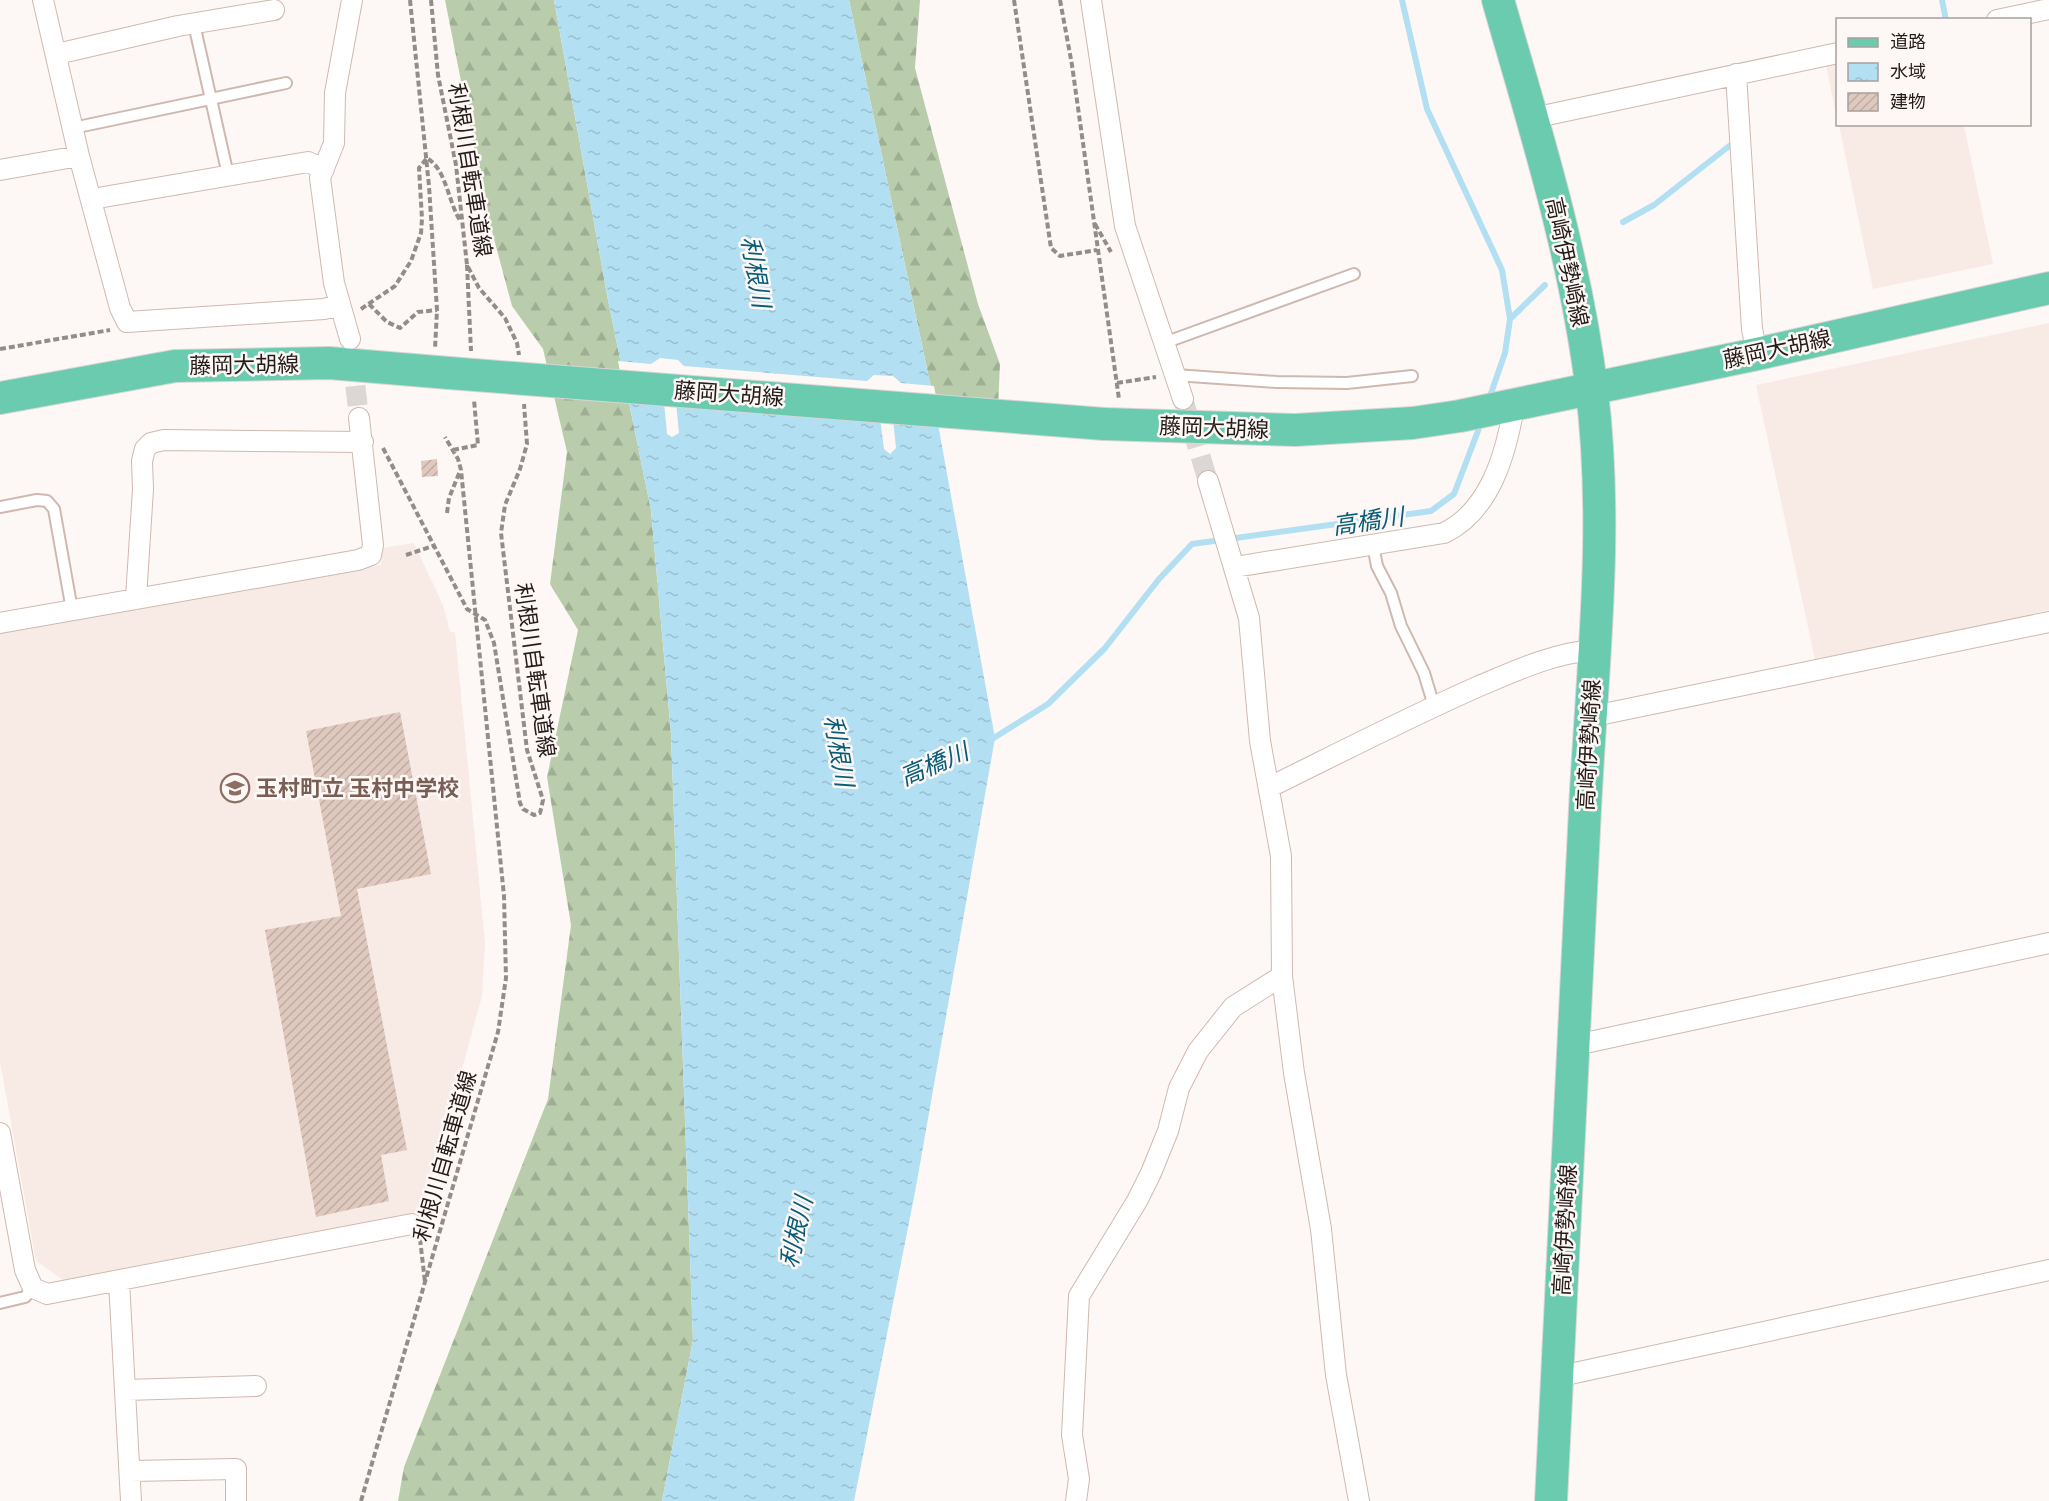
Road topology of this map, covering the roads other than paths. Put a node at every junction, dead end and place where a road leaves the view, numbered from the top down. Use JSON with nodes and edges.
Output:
{"nodes":[{"id":1,"x":43,"y":0,"type":"edge"},
{"id":2,"x":352,"y":0,"type":"edge"},
{"id":3,"x":1090,"y":0,"type":"edge"},
{"id":4,"x":1498,"y":0,"type":"edge"},
{"id":5,"x":2049,"y":9,"type":"edge"},
{"id":6,"x":274,"y":10,"type":"dead end"},
{"id":7,"x":2006,"y":18,"type":"edge"},
{"id":8,"x":194,"y":24,"type":"junction"},
{"id":9,"x":1836,"y":52,"type":"edge"},
{"id":10,"x":57,"y":54,"type":"junction"},
{"id":11,"x":1736,"y":74,"type":"junction"},
{"id":12,"x":286,"y":83,"type":"dead end"},
{"id":13,"x":212,"y":98,"type":"junction"},
{"id":14,"x":1533,"y":118,"type":"junction"},
{"id":15,"x":73,"y":128,"type":"junction"},
{"id":16,"x":79,"y":156,"type":"junction"},
{"id":17,"x":324,"y":169,"type":"junction"},
{"id":18,"x":0,"y":170,"type":"edge"},
{"id":19,"x":228,"y":175,"type":"junction"},
{"id":20,"x":92,"y":199,"type":"junction"},
{"id":21,"x":1354,"y":274,"type":"dead end"},
{"id":22,"x":2049,"y":288,"type":"edge"},
{"id":23,"x":349,"y":308,"type":"junction"},
{"id":24,"x":350,"y":339,"type":"tunnel mouth"},
{"id":25,"x":1164,"y":343,"type":"junction"},
{"id":26,"x":1757,"y":354,"type":"junction"},
{"id":27,"x":1169,"y":375,"type":"junction"},
{"id":28,"x":1412,"y":376,"type":"dead end"},
{"id":29,"x":1592,"y":389,"type":"junction"},
{"id":30,"x":0,"y":398,"type":"edge"},
{"id":31,"x":1183,"y":399,"type":"tunnel mouth"},
{"id":32,"x":1510,"y":407,"type":"junction"},
{"id":33,"x":359,"y":418,"type":"tunnel mouth"},
{"id":34,"x":371,"y":443,"type":"junction"},
{"id":35,"x":1208,"y":481,"type":"tunnel mouth"},
{"id":36,"x":0,"y":507,"type":"edge"},
{"id":37,"x":1373,"y":545,"type":"junction"},
{"id":38,"x":1232,"y":559,"type":"junction"},
{"id":39,"x":136,"y":598,"type":"junction"},
{"id":40,"x":72,"y":610,"type":"junction"},
{"id":41,"x":2049,"y":621,"type":"edge"},
{"id":42,"x":0,"y":623,"type":"edge"},
{"id":43,"x":1594,"y":651,"type":"junction"},
{"id":44,"x":1434,"y":706,"type":"junction"},
{"id":45,"x":1589,"y":717,"type":"junction"},
{"id":46,"x":1270,"y":787,"type":"junction"},
{"id":47,"x":2049,"y":943,"type":"edge"},
{"id":48,"x":1282,"y":976,"type":"junction"},
{"id":49,"x":1574,"y":1041,"type":"junction"},
{"id":50,"x":0,"y":1133,"type":"edge"},
{"id":51,"x":416,"y":1230,"type":"road end"},
{"id":52,"x":2049,"y":1270,"type":"edge"},
{"id":53,"x":119,"y":1281,"type":"junction"},
{"id":54,"x":33,"y":1288,"type":"junction"},
{"id":55,"x":0,"y":1303,"type":"edge"},
{"id":56,"x":1557,"y":1374,"type":"junction"},
{"id":57,"x":256,"y":1386,"type":"dead end"},
{"id":58,"x":126,"y":1390,"type":"junction"},
{"id":59,"x":130,"y":1470,"type":"junction"},
{"id":60,"x":131,"y":1501,"type":"edge"},
{"id":61,"x":236,"y":1501,"type":"edge"},
{"id":62,"x":1076,"y":1501,"type":"edge"},
{"id":63,"x":1359,"y":1501,"type":"edge"},
{"id":64,"x":1551,"y":1501,"type":"edge"}],
"edges":[{"from":1,"to":10,"type":"street"},
{"from":2,"to":17,"type":"street"},
{"from":3,"to":25,"type":"street"},
{"from":4,"to":14,"type":"main road","name":"高崎伊勢崎線"},
{"from":5,"to":7,"type":"street"},
{"from":6,"to":8,"type":"street"},
{"from":8,"to":10,"type":"street"},
{"from":8,"to":13,"type":"lane"},
{"from":9,"to":11,"type":"street"},
{"from":10,"to":15,"type":"street"},
{"from":11,"to":14,"type":"street"},
{"from":11,"to":26,"type":"street"},
{"from":12,"to":13,"type":"lane"},
{"from":13,"to":15,"type":"lane"},
{"from":13,"to":19,"type":"lane"},
{"from":14,"to":29,"type":"main road","name":"高崎伊勢崎線"},
{"from":15,"to":16,"type":"street"},
{"from":16,"to":18,"type":"street"},
{"from":16,"to":20,"type":"street"},
{"from":17,"to":19,"type":"street"},
{"from":17,"to":23,"type":"street"},
{"from":19,"to":20,"type":"street"},
{"from":20,"to":23,"type":"street"},
{"from":21,"to":25,"type":"lane"},
{"from":22,"to":26,"type":"main road","name":"藤岡大胡線"},
{"from":23,"to":24,"type":"street"},
{"from":25,"to":27,"type":"street"},
{"from":26,"to":29,"type":"main road","name":"藤岡大胡線"},
{"from":27,"to":28,"type":"lane"},
{"from":27,"to":31,"type":"street"},
{"from":29,"to":32,"type":"main road","name":"藤岡大胡線"},
{"from":29,"to":43,"type":"main road","name":"高崎伊勢崎線"},
{"from":30,"to":32,"type":"main road","name":"藤岡大胡線","bridge":true},
{"from":32,"to":37,"type":"street"},
{"from":33,"to":34,"type":"street"},
{"from":34,"to":39,"type":"street"},
{"from":34,"to":39,"type":"street"},
{"from":35,"to":38,"type":"street"},
{"from":36,"to":40,"type":"lane"},
{"from":37,"to":38,"type":"street"},
{"from":37,"to":44,"type":"lane"},
{"from":38,"to":46,"type":"street"},
{"from":39,"to":40,"type":"street"},
{"from":40,"to":42,"type":"street"},
{"from":41,"to":45,"type":"street"},
{"from":43,"to":44,"type":"street"},
{"from":43,"to":45,"type":"main road","name":"高崎伊勢崎線"},
{"from":44,"to":46,"type":"street"},
{"from":45,"to":49,"type":"main road","name":"高崎伊勢崎線"},
{"from":46,"to":48,"type":"street"},
{"from":47,"to":49,"type":"street"},
{"from":48,"to":62,"type":"street"},
{"from":48,"to":63,"type":"street"},
{"from":49,"to":56,"type":"main road","name":"高崎伊勢崎線"},
{"from":50,"to":54,"type":"street"},
{"from":51,"to":53,"type":"street"},
{"from":52,"to":56,"type":"street"},
{"from":53,"to":54,"type":"street"},
{"from":53,"to":58,"type":"street"},
{"from":54,"to":55,"type":"lane"},
{"from":56,"to":64,"type":"main road","name":"高崎伊勢崎線"},
{"from":57,"to":58,"type":"street"},
{"from":58,"to":59,"type":"street"},
{"from":59,"to":60,"type":"street"},
{"from":59,"to":61,"type":"street"}]}
